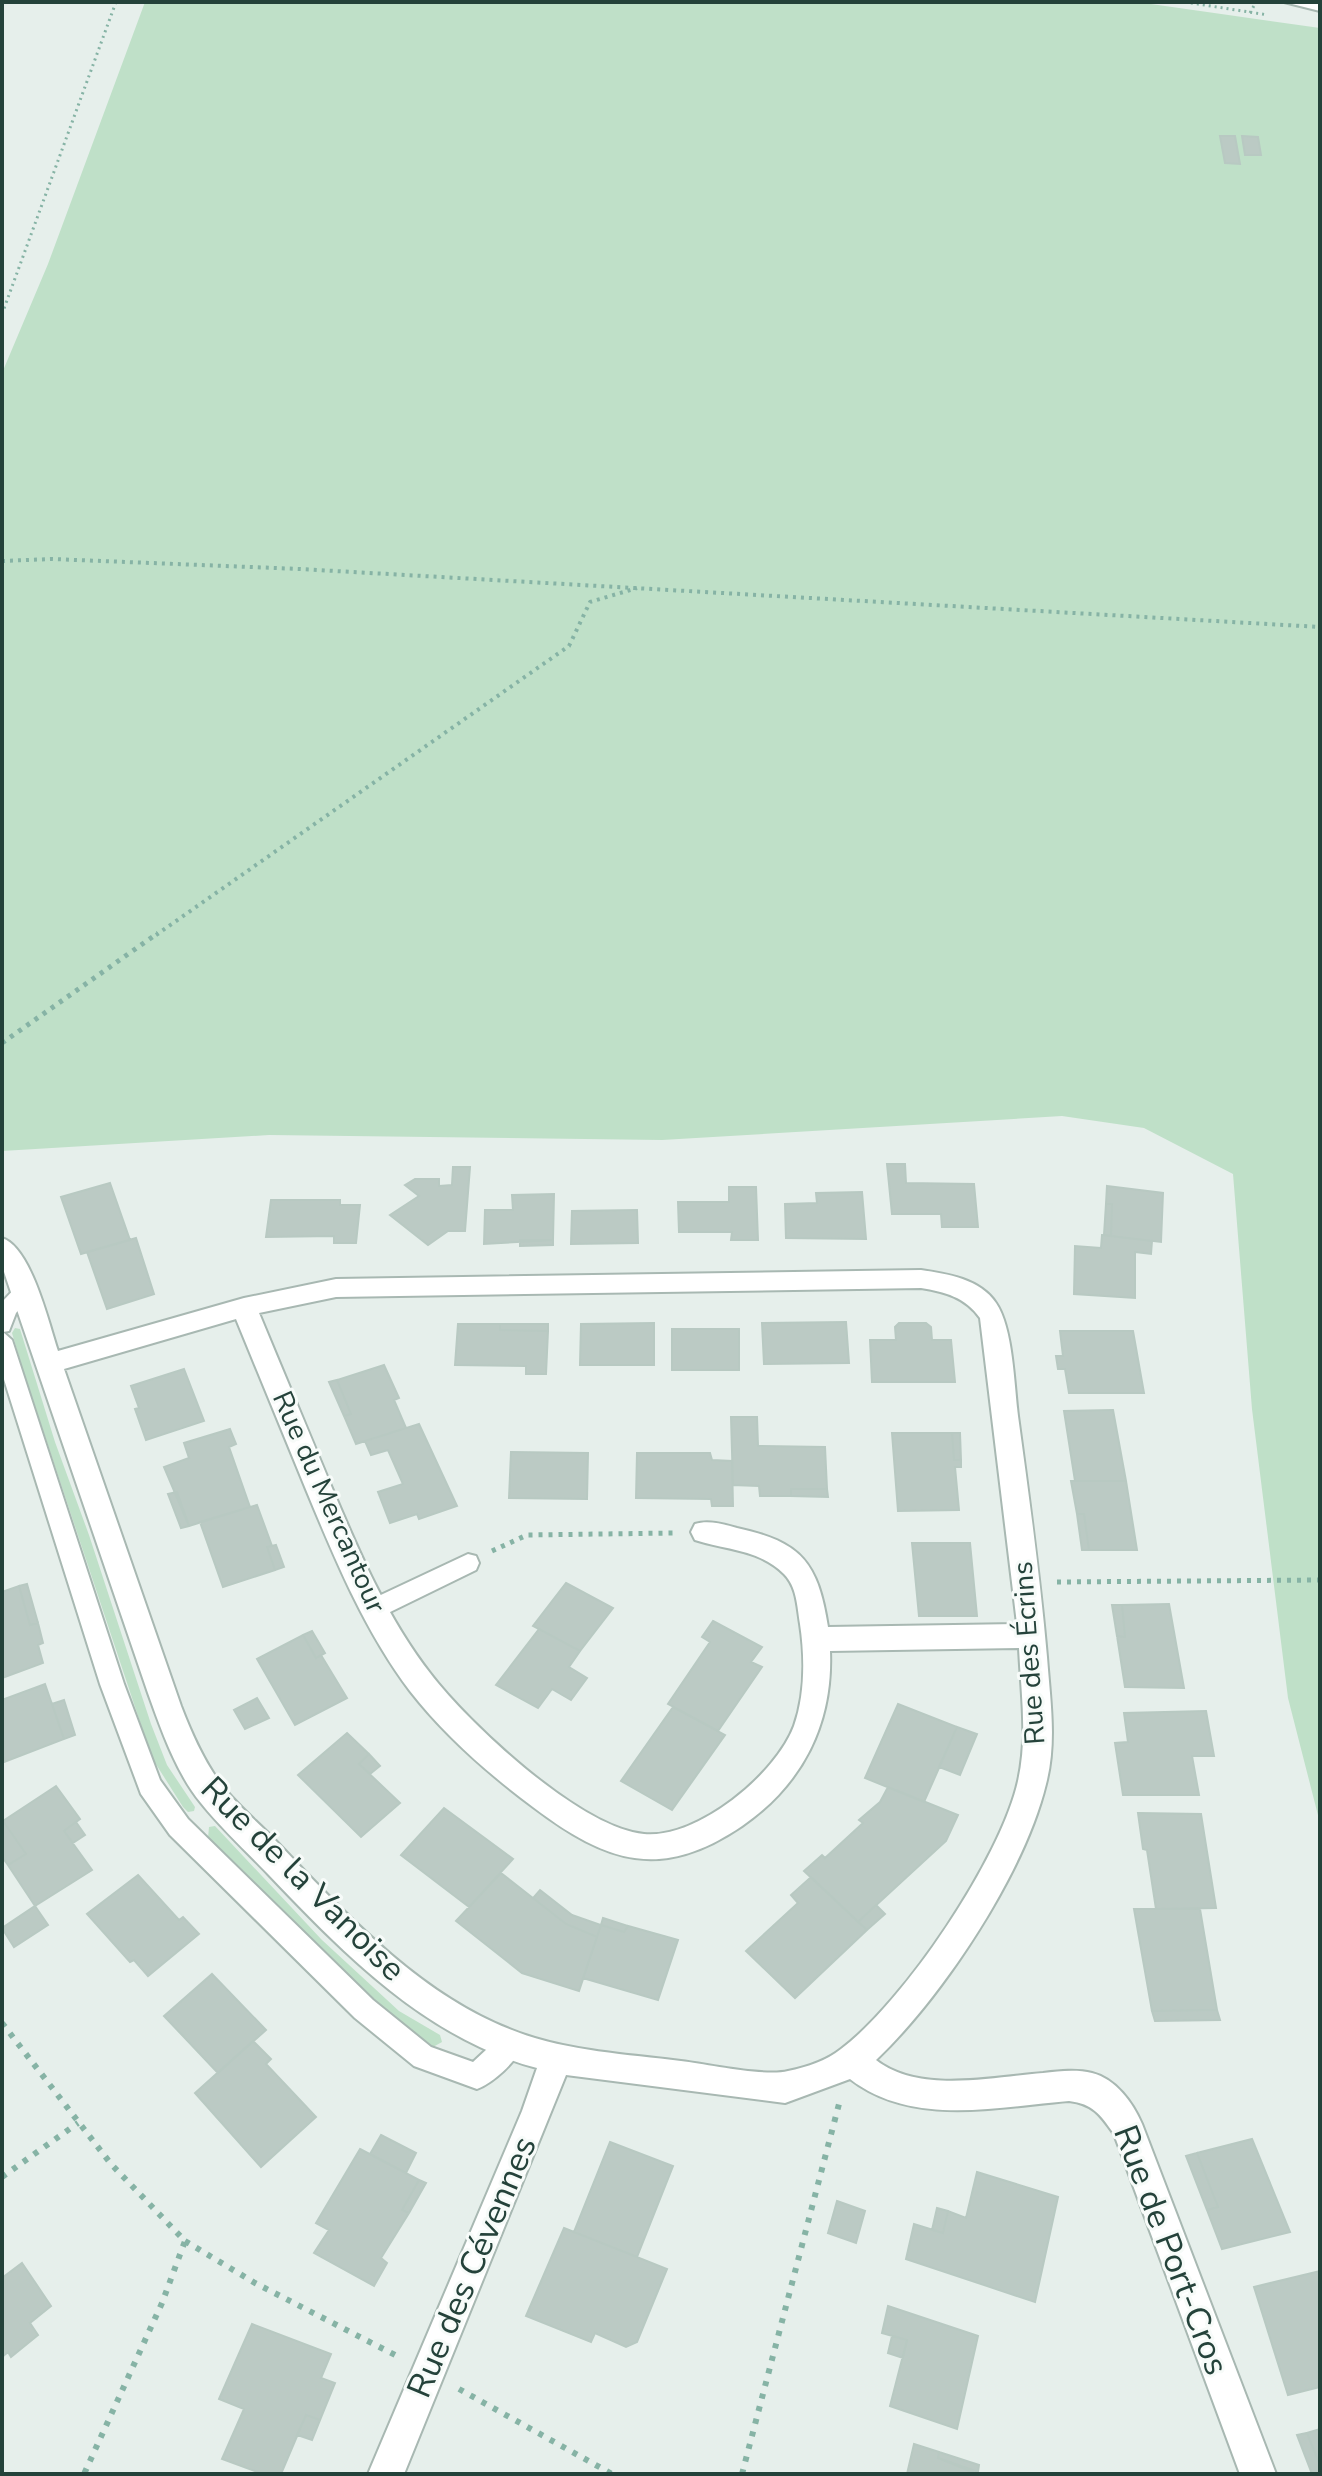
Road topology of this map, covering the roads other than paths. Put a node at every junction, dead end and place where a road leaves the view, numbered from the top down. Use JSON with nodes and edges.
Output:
{"nodes":[{"id":1,"x":1290,"y":2,"type":"edge"},
{"id":2,"x":1320,"y":7,"type":"edge"},
{"id":3,"x":2,"y":1247,"type":"edge"},
{"id":4,"x":26,"y":1289,"type":"junction"},
{"id":5,"x":244,"y":1307,"type":"junction"},
{"id":6,"x":2,"y":1325,"type":"edge"},
{"id":7,"x":2,"y":1340,"type":"edge"},
{"id":8,"x":52,"y":1363,"type":"junction"},
{"id":9,"x":704,"y":1532,"type":"road end"},
{"id":10,"x":468,"y":1563,"type":"road end"},
{"id":11,"x":376,"y":1608,"type":"junction"},
{"id":12,"x":1031,"y":1636,"type":"junction"},
{"id":13,"x":816,"y":1639,"type":"junction"},
{"id":14,"x":510,"y":2045,"type":"junction"},
{"id":15,"x":556,"y":2059,"type":"junction"},
{"id":16,"x":851,"y":2061,"type":"junction"},
{"id":17,"x":386,"y":2474,"type":"edge"},
{"id":18,"x":1258,"y":2474,"type":"edge"}],
"edges":[{"from":1,"to":2,"type":"street"},
{"from":3,"to":4,"type":"street","name":"Rue de la Vanoise"},
{"from":4,"to":6,"type":"lane"},
{"from":4,"to":8,"type":"street","name":"Rue de la Vanoise"},
{"from":5,"to":8,"type":"street"},
{"from":5,"to":11,"type":"street","name":"Rue du Mercantour"},
{"from":5,"to":12,"type":"street","name":"Rue des Écrins"},
{"from":7,"to":14,"type":"lane"},
{"from":8,"to":14,"type":"street","name":"Rue de la Vanoise"},
{"from":9,"to":13,"type":"street","name":"Rue du Mercantour"},
{"from":10,"to":11,"type":"lane"},
{"from":11,"to":13,"type":"street","name":"Rue du Mercantour"},
{"from":12,"to":13,"type":"street"},
{"from":12,"to":16,"type":"street","name":"Rue des Écrins"},
{"from":14,"to":15,"type":"street","name":"Rue de la Vanoise"},
{"from":15,"to":16,"type":"street","name":"Rue de la Vanoise"},
{"from":15,"to":17,"type":"street","name":"Rue des Cévennes"},
{"from":16,"to":18,"type":"street","name":"Rue de Port-Cros"}]}
